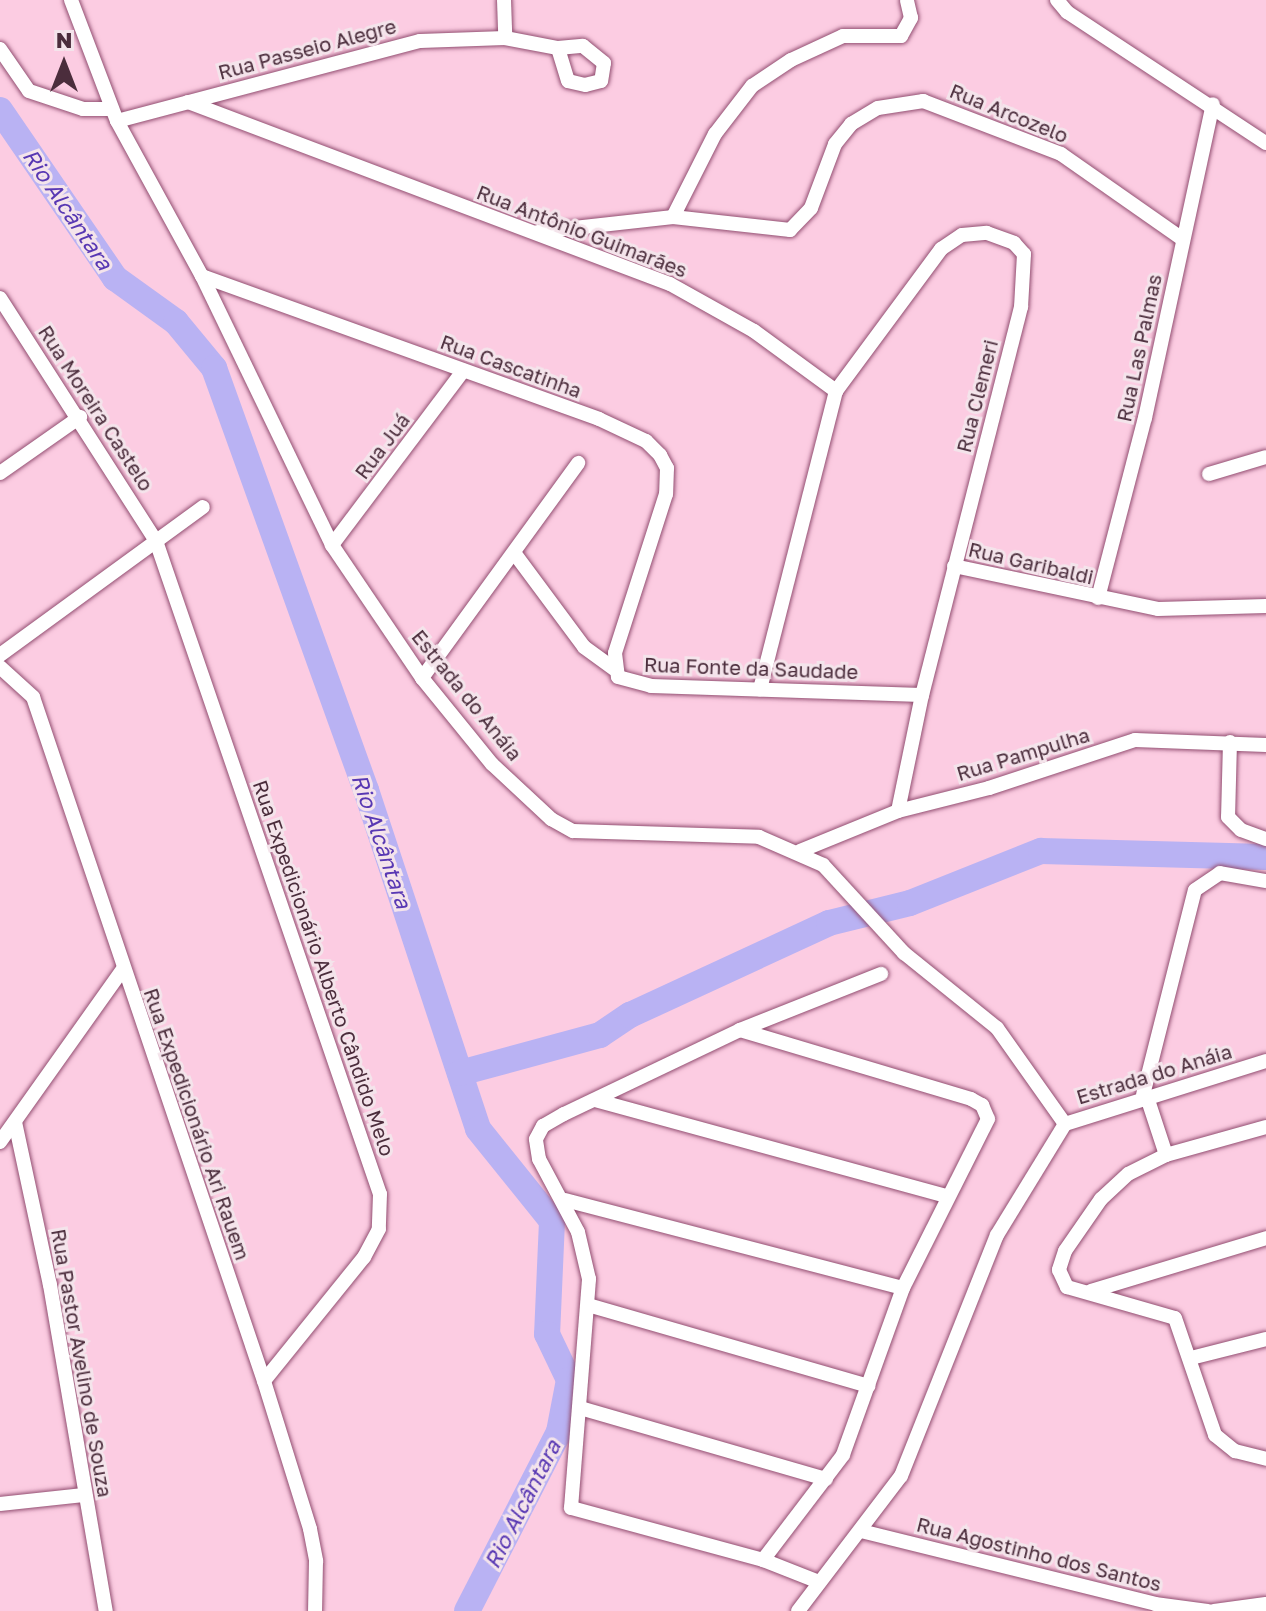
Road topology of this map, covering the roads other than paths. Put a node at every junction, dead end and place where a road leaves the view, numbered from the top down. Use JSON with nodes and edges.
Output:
{"nodes":[{"id":1,"x":71,"y":0,"type":"edge"},
{"id":2,"x":504,"y":0,"type":"edge"},
{"id":3,"x":907,"y":0,"type":"edge"},
{"id":4,"x":1057,"y":0,"type":"edge"},
{"id":5,"x":505,"y":38,"type":"junction"},
{"id":6,"x":558,"y":48,"type":"dead end"},
{"id":7,"x":0,"y":49,"type":"edge"},
{"id":8,"x":188,"y":102,"type":"junction"},
{"id":9,"x":1213,"y":104,"type":"junction"},
{"id":10,"x":114,"y":115,"type":"junction"},
{"id":11,"x":1266,"y":143,"type":"edge"},
{"id":12,"x":673,"y":217,"type":"junction"},
{"id":13,"x":533,"y":232,"type":"junction"},
{"id":14,"x":1181,"y":238,"type":"junction"},
{"id":15,"x":202,"y":276,"type":"junction"},
{"id":16,"x":0,"y":298,"type":"edge"},
{"id":17,"x":463,"y":371,"type":"junction"},
{"id":18,"x":836,"y":391,"type":"junction"},
{"id":19,"x":80,"y":417,"type":"junction"},
{"id":20,"x":1266,"y":457,"type":"edge"},
{"id":21,"x":578,"y":463,"type":"dead end"},
{"id":22,"x":0,"y":473,"type":"edge"},
{"id":23,"x":1209,"y":474,"type":"dead end"},
{"id":24,"x":203,"y":507,"type":"dead end"},
{"id":25,"x":156,"y":541,"type":"junction"},
{"id":26,"x":332,"y":545,"type":"junction"},
{"id":27,"x":515,"y":554,"type":"junction"},
{"id":28,"x":954,"y":566,"type":"junction"},
{"id":29,"x":637,"y":597,"type":"joint"},
{"id":30,"x":1098,"y":598,"type":"junction"},
{"id":31,"x":1266,"y":606,"type":"edge"},
{"id":32,"x":0,"y":655,"type":"edge"},
{"id":33,"x":0,"y":667,"type":"edge"},
{"id":34,"x":614,"y":669,"type":"junction"},
{"id":35,"x":422,"y":678,"type":"junction"},
{"id":36,"x":760,"y":689,"type":"junction"},
{"id":37,"x":922,"y":695,"type":"junction"},
{"id":38,"x":1230,"y":742,"type":"junction"},
{"id":39,"x":1266,"y":745,"type":"edge"},
{"id":40,"x":898,"y":811,"type":"junction"},
{"id":41,"x":1266,"y":839,"type":"edge"},
{"id":42,"x":800,"y":851,"type":"junction"},
{"id":43,"x":1266,"y":881,"type":"edge"},
{"id":44,"x":123,"y":969,"type":"junction"},
{"id":45,"x":881,"y":974,"type":"dead end"},
{"id":46,"x":740,"y":1030,"type":"junction"},
{"id":47,"x":1266,"y":1061,"type":"edge"},
{"id":48,"x":1145,"y":1095,"type":"junction"},
{"id":49,"x":595,"y":1100,"type":"junction"},
{"id":50,"x":15,"y":1122,"type":"junction"},
{"id":51,"x":1065,"y":1124,"type":"junction"},
{"id":52,"x":1266,"y":1127,"type":"edge"},
{"id":53,"x":0,"y":1142,"type":"edge"},
{"id":54,"x":1166,"y":1155,"type":"junction"},
{"id":55,"x":947,"y":1196,"type":"junction"},
{"id":56,"x":565,"y":1200,"type":"junction"},
{"id":57,"x":1266,"y":1238,"type":"edge"},
{"id":58,"x":903,"y":1288,"type":"junction"},
{"id":59,"x":1091,"y":1292,"type":"junction"},
{"id":60,"x":588,"y":1305,"type":"junction"},
{"id":61,"x":1266,"y":1339,"type":"edge"},
{"id":62,"x":1191,"y":1358,"type":"junction"},
{"id":63,"x":264,"y":1381,"type":"junction"},
{"id":64,"x":869,"y":1386,"type":"junction"},
{"id":65,"x":580,"y":1408,"type":"junction"},
{"id":66,"x":1266,"y":1449,"type":"edge"},
{"id":67,"x":1248,"y":1455,"type":"junction"},
{"id":68,"x":1266,"y":1459,"type":"edge"},
{"id":69,"x":826,"y":1479,"type":"junction"},
{"id":70,"x":84,"y":1495,"type":"junction"},
{"id":71,"x":0,"y":1504,"type":"edge"},
{"id":72,"x":861,"y":1531,"type":"junction"},
{"id":73,"x":763,"y":1560,"type":"junction"},
{"id":74,"x":819,"y":1582,"type":"junction"},
{"id":75,"x":1266,"y":1604,"type":"edge"},
{"id":76,"x":106,"y":1611,"type":"edge"},
{"id":77,"x":315,"y":1611,"type":"edge"},
{"id":78,"x":798,"y":1611,"type":"edge"},
{"id":79,"x":1211,"y":1611,"type":"edge"}],
"edges":[{"from":1,"to":10,"type":"street","name":"Estrada do Anáia"},
{"from":2,"to":5,"type":"street"},
{"from":3,"to":12,"type":"street"},
{"from":4,"to":9,"type":"street"},
{"from":5,"to":6,"type":"street","name":"Rua Passeio Alegre"},
{"from":5,"to":8,"type":"street","name":"Rua Passeio Alegre"},
{"from":7,"to":10,"type":"street"},
{"from":8,"to":10,"type":"street","name":"Rua Passeio Alegre"},
{"from":8,"to":13,"type":"street","name":"Rua Antônio Guimarães"},
{"from":9,"to":11,"type":"street"},
{"from":9,"to":14,"type":"street","name":"Rua Las Palmas"},
{"from":10,"to":15,"type":"street","name":"Estrada do Anáia"},
{"from":12,"to":13,"type":"street","name":"Rua Arcozelo"},
{"from":12,"to":14,"type":"street","name":"Rua Arcozelo"},
{"from":13,"to":18,"type":"street","name":"Rua Antônio Guimarães"},
{"from":14,"to":30,"type":"street","name":"Rua Las Palmas"},
{"from":15,"to":17,"type":"street","name":"Rua Cascatinha"},
{"from":15,"to":26,"type":"street","name":"Estrada do Anáia"},
{"from":16,"to":19,"type":"street","name":"Rua Moreira Castelo"},
{"from":17,"to":26,"type":"street","name":"Rua Juá"},
{"from":17,"to":29,"type":"street","name":"Rua Cascatinha"},
{"from":18,"to":28,"type":"street","name":"Rua Clemeri"},
{"from":18,"to":36,"type":"street"},
{"from":19,"to":22,"type":"street"},
{"from":19,"to":25,"type":"street","name":"Rua Moreira Castelo"},
{"from":20,"to":23,"type":"street"},
{"from":21,"to":27,"type":"street"},
{"from":24,"to":25,"type":"street"},
{"from":25,"to":32,"type":"street"},
{"from":25,"to":63,"type":"street","name":"Rua Expedicionário Alberto Cândido Melo"},
{"from":26,"to":35,"type":"street","name":"Estrada do Anáia"},
{"from":27,"to":34,"type":"street"},
{"from":27,"to":35,"type":"street"},
{"from":28,"to":30,"type":"street","name":"Rua Garibaldi"},
{"from":28,"to":37,"type":"street","name":"Rua Clemeri"},
{"from":29,"to":34,"type":"street","name":"Rua Fonte da Saudade"},
{"from":30,"to":31,"type":"street","name":"Rua Garibaldi"},
{"from":33,"to":44,"type":"street","name":"Rua Expedicionário Ari Rauem"},
{"from":34,"to":36,"type":"street","name":"Rua Fonte da Saudade"},
{"from":35,"to":42,"type":"street","name":"Estrada do Anáia"},
{"from":36,"to":37,"type":"street","name":"Rua Fonte da Saudade"},
{"from":37,"to":40,"type":"street","name":"Rua Clemeri"},
{"from":38,"to":39,"type":"street","name":"Rua Pampulha"},
{"from":38,"to":40,"type":"street","name":"Rua Pampulha"},
{"from":38,"to":41,"type":"street"},
{"from":40,"to":42,"type":"street","name":"Rua Pampulha"},
{"from":42,"to":51,"type":"street","name":"Estrada do Anáia"},
{"from":43,"to":48,"type":"street"},
{"from":44,"to":50,"type":"street"},
{"from":44,"to":63,"type":"street","name":"Rua Expedicionário Ari Rauem"},
{"from":45,"to":46,"type":"street"},
{"from":46,"to":49,"type":"street"},
{"from":46,"to":55,"type":"street"},
{"from":47,"to":48,"type":"street","name":"Estrada do Anáia"},
{"from":48,"to":51,"type":"street","name":"Estrada do Anáia"},
{"from":48,"to":54,"type":"street"},
{"from":49,"to":55,"type":"street"},
{"from":49,"to":56,"type":"street"},
{"from":50,"to":53,"type":"street"},
{"from":50,"to":70,"type":"street","name":"Rua Pastor Avelino de Souza"},
{"from":51,"to":72,"type":"street"},
{"from":52,"to":54,"type":"street"},
{"from":54,"to":59,"type":"street"},
{"from":55,"to":58,"type":"street"},
{"from":56,"to":58,"type":"street"},
{"from":56,"to":60,"type":"street"},
{"from":57,"to":59,"type":"street"},
{"from":58,"to":64,"type":"street"},
{"from":59,"to":62,"type":"street"},
{"from":60,"to":64,"type":"street"},
{"from":60,"to":65,"type":"street"},
{"from":61,"to":62,"type":"street"},
{"from":62,"to":67,"type":"street"},
{"from":63,"to":77,"type":"street","name":"Rua Expedicionário Ari Rauem"},
{"from":64,"to":69,"type":"street"},
{"from":65,"to":69,"type":"street"},
{"from":65,"to":73,"type":"street"},
{"from":66,"to":67,"type":"street"},
{"from":67,"to":68,"type":"street"},
{"from":69,"to":73,"type":"street"},
{"from":70,"to":71,"type":"street"},
{"from":70,"to":76,"type":"street","name":"Rua Pastor Avelino de Souza"},
{"from":72,"to":74,"type":"street"},
{"from":72,"to":79,"type":"street","name":"Rua Agostinho dos Santos"},
{"from":73,"to":74,"type":"street"},
{"from":74,"to":78,"type":"street"},
{"from":75,"to":79,"type":"street","name":"Rua Agostinho dos Santos"}]}
